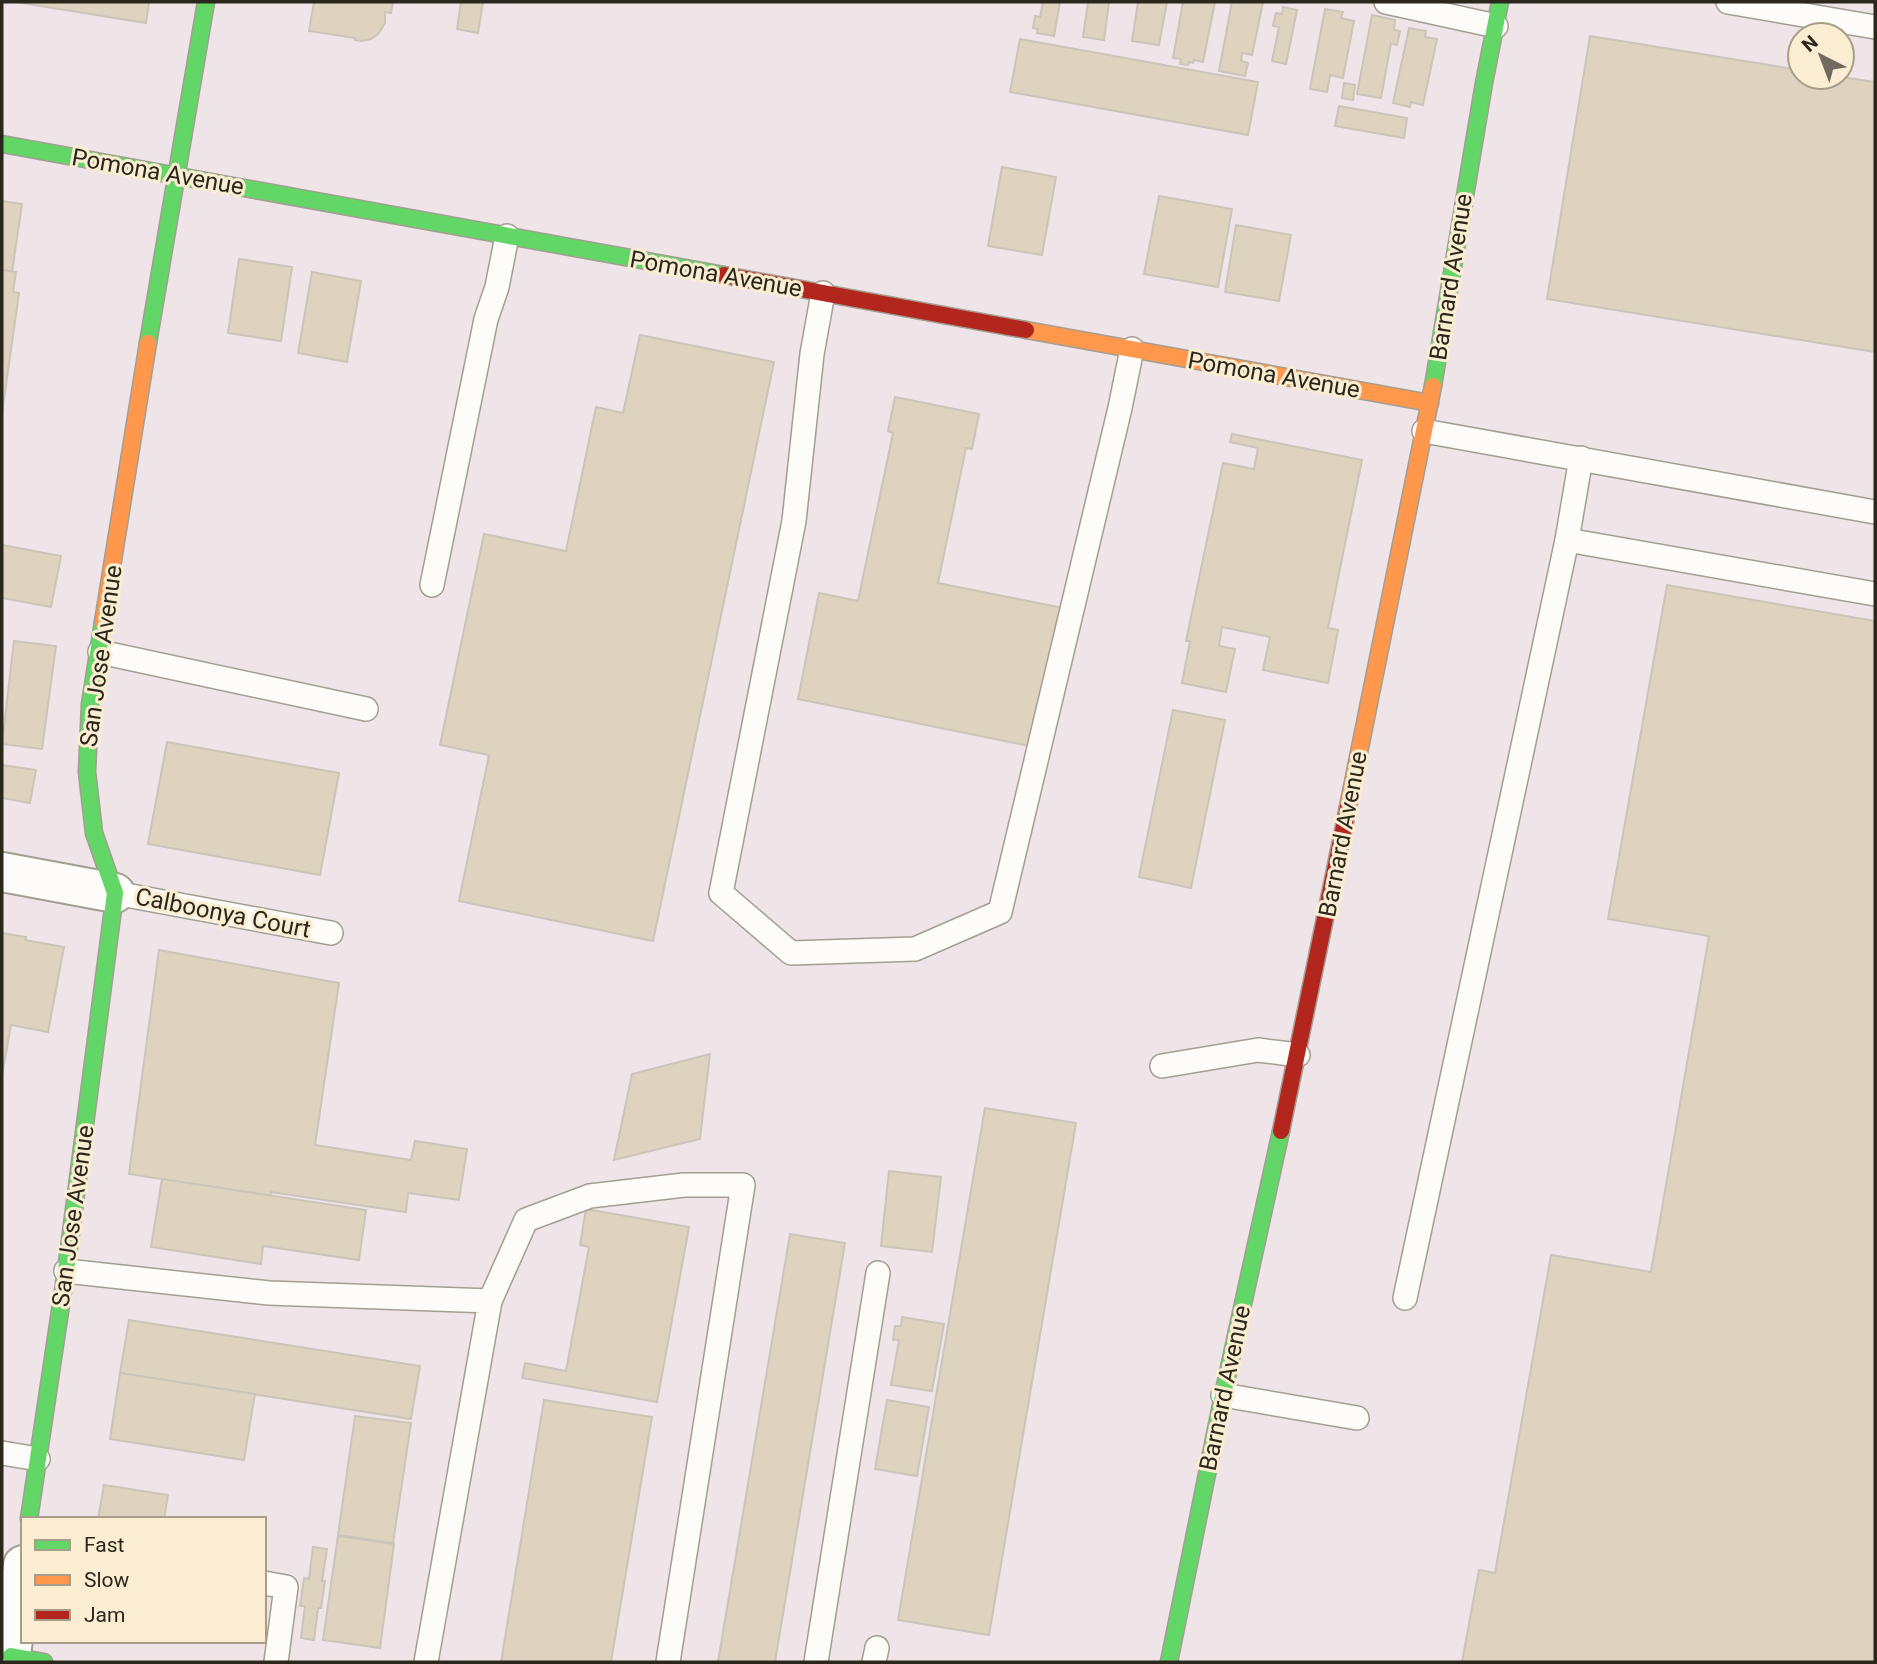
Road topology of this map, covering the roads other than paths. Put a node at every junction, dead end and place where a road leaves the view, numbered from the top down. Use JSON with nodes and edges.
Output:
{"nodes":[{"id":1,"x":206,"y":2,"type":"edge"},
{"id":2,"x":1386,"y":2,"type":"edge"},
{"id":3,"x":1500,"y":2,"type":"edge"},
{"id":4,"x":1728,"y":2,"type":"edge"},
{"id":5,"x":1496,"y":26,"type":"junction"},
{"id":6,"x":1875,"y":27,"type":"edge"},
{"id":7,"x":2,"y":144,"type":"edge"},
{"id":8,"x":177,"y":176,"type":"junction"},
{"id":9,"x":507,"y":236,"type":"junction"},
{"id":10,"x":823,"y":293,"type":"junction"},
{"id":11,"x":1132,"y":349,"type":"junction"},
{"id":12,"x":1430,"y":403,"type":"junction"},
{"id":13,"x":1424,"y":431,"type":"junction"},
{"id":14,"x":1581,"y":458,"type":"junction"},
{"id":15,"x":1875,"y":512,"type":"edge"},
{"id":16,"x":1567,"y":540,"type":"junction"},
{"id":17,"x":432,"y":585,"type":"dead end"},
{"id":18,"x":1875,"y":594,"type":"edge"},
{"id":19,"x":100,"y":652,"type":"junction"},
{"id":20,"x":366,"y":709,"type":"dead end"},
{"id":21,"x":2,"y":872,"type":"edge"},
{"id":22,"x":114,"y":893,"type":"junction"},
{"id":23,"x":331,"y":933,"type":"dead end"},
{"id":24,"x":1298,"y":1055,"type":"junction"},
{"id":25,"x":1162,"y":1066,"type":"dead end"},
{"id":26,"x":66,"y":1271,"type":"junction"},
{"id":27,"x":878,"y":1273,"type":"dead end"},
{"id":28,"x":1405,"y":1298,"type":"dead end"},
{"id":29,"x":490,"y":1301,"type":"junction"},
{"id":30,"x":1223,"y":1395,"type":"junction"},
{"id":31,"x":1357,"y":1418,"type":"dead end"},
{"id":32,"x":2,"y":1452,"type":"edge"},
{"id":33,"x":38,"y":1459,"type":"junction"},
{"id":34,"x":29,"y":1517,"type":"edge"},
{"id":35,"x":15,"y":1572,"type":"edge"},
{"id":36,"x":266,"y":1583,"type":"edge"},
{"id":37,"x":22,"y":1660,"type":"edge"},
{"id":38,"x":276,"y":1662,"type":"edge"},
{"id":39,"x":426,"y":1662,"type":"edge"},
{"id":40,"x":668,"y":1662,"type":"edge"},
{"id":41,"x":816,"y":1662,"type":"edge"},
{"id":42,"x":1169,"y":1662,"type":"edge"}],
"edges":[{"from":1,"to":8,"type":"street","name":"San Jose Avenue"},
{"from":2,"to":5,"type":"lane"},
{"from":3,"to":5,"type":"street","name":"Barnard Avenue"},
{"from":4,"to":6,"type":"lane"},
{"from":5,"to":12,"type":"street","name":"Barnard Avenue"},
{"from":7,"to":8,"type":"street","name":"Pomona Avenue"},
{"from":8,"to":9,"type":"street","name":"Pomona Avenue"},
{"from":8,"to":19,"type":"street","name":"San Jose Avenue"},
{"from":9,"to":10,"type":"street","name":"Pomona Avenue"},
{"from":9,"to":17,"type":"lane"},
{"from":10,"to":11,"type":"street","name":"Pomona Avenue"},
{"from":10,"to":11,"type":"lane"},
{"from":11,"to":12,"type":"street","name":"Pomona Avenue"},
{"from":12,"to":13,"type":"street","name":"Barnard Avenue"},
{"from":13,"to":14,"type":"lane"},
{"from":13,"to":24,"type":"street","name":"Barnard Avenue"},
{"from":14,"to":15,"type":"lane"},
{"from":14,"to":16,"type":"lane"},
{"from":16,"to":18,"type":"lane"},
{"from":16,"to":28,"type":"lane"},
{"from":19,"to":20,"type":"lane"},
{"from":19,"to":22,"type":"street","name":"San Jose Avenue"},
{"from":21,"to":22,"type":"street"},
{"from":22,"to":23,"type":"lane","name":"Calboonya Court"},
{"from":22,"to":26,"type":"street","name":"San Jose Avenue"},
{"from":24,"to":25,"type":"lane"},
{"from":24,"to":30,"type":"street","name":"Barnard Avenue"},
{"from":26,"to":29,"type":"lane"},
{"from":26,"to":33,"type":"street","name":"San Jose Avenue"},
{"from":27,"to":41,"type":"lane"},
{"from":29,"to":39,"type":"lane"},
{"from":29,"to":40,"type":"lane"},
{"from":30,"to":31,"type":"lane"},
{"from":30,"to":42,"type":"street","name":"Barnard Avenue"},
{"from":32,"to":33,"type":"lane"},
{"from":33,"to":34,"type":"street","name":"San Jose Avenue"},
{"from":35,"to":37,"type":"street"},
{"from":36,"to":38,"type":"lane"}]}
